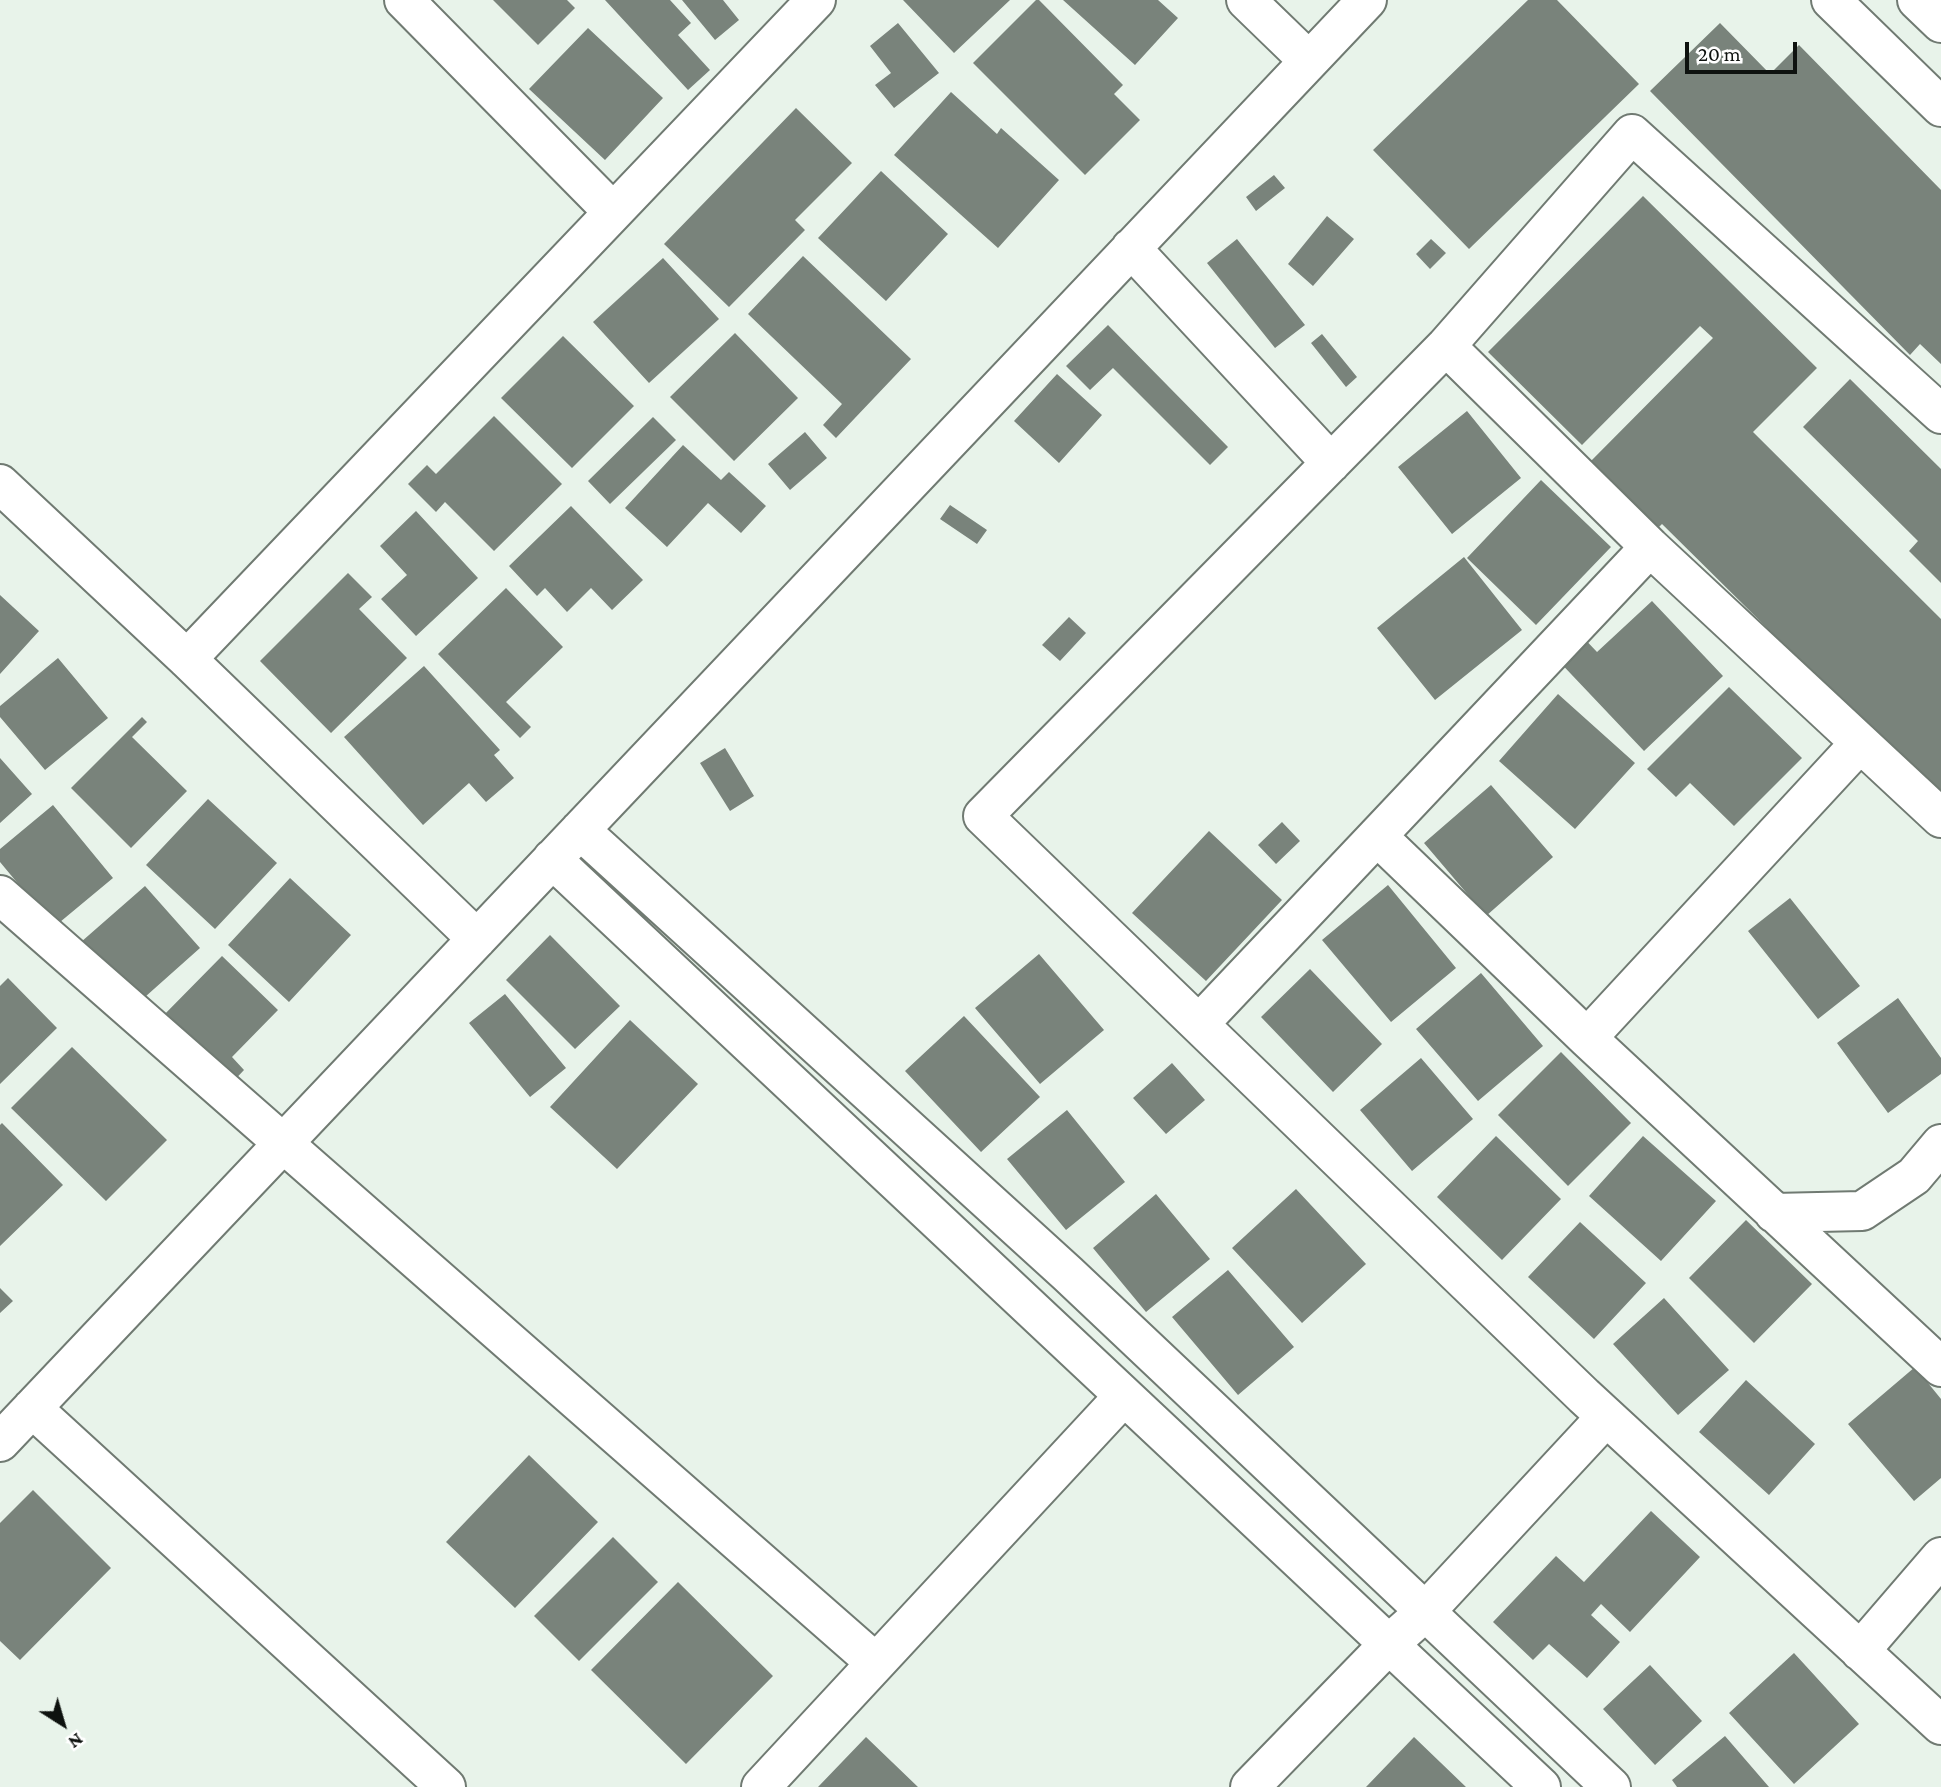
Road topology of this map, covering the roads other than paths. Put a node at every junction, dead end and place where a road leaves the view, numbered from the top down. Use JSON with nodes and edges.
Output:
{"nodes":[{"id":1,"x":404,"y":0,"type":"edge"},
{"id":2,"x":1246,"y":0,"type":"edge"},
{"id":3,"x":1367,"y":0,"type":"edge"},
{"id":4,"x":1831,"y":0,"type":"edge"},
{"id":5,"x":1917,"y":0,"type":"edge"},
{"id":6,"x":814,"y":1,"type":"edge"},
{"id":7,"x":1941,"y":23,"type":"edge"},
{"id":8,"x":1309,"y":61,"type":"junction"},
{"id":9,"x":1941,"y":107,"type":"edge"},
{"id":10,"x":613,"y":212,"type":"junction"},
{"id":11,"x":1131,"y":248,"type":"junction"},
{"id":12,"x":1446,"y":346,"type":"junction"},
{"id":13,"x":1941,"y":414,"type":"edge"},
{"id":14,"x":1331,"y":463,"type":"junction"},
{"id":15,"x":0,"y":484,"type":"edge"},
{"id":16,"x":1650,"y":547,"type":"junction"},
{"id":17,"x":187,"y":659,"type":"junction"},
{"id":18,"x":1860,"y":743,"type":"junction"},
{"id":19,"x":1941,"y":818,"type":"edge"},
{"id":20,"x":580,"y":830,"type":"junction"},
{"id":21,"x":1377,"y":836,"type":"junction"},
{"id":22,"x":552,"y":859,"type":"junction"},
{"id":23,"x":0,"y":895,"type":"edge"},
{"id":24,"x":477,"y":939,"type":"junction"},
{"id":25,"x":1199,"y":1024,"type":"junction"},
{"id":26,"x":1587,"y":1038,"type":"junction"},
{"id":27,"x":283,"y":1143,"type":"junction"},
{"id":28,"x":1941,"y":1144,"type":"edge"},
{"id":29,"x":1774,"y":1213,"type":"junction"},
{"id":30,"x":1941,"y":1367,"type":"edge"},
{"id":31,"x":1125,"y":1396,"type":"junction"},
{"id":32,"x":32,"y":1408,"type":"junction"},
{"id":33,"x":1606,"y":1417,"type":"junction"},
{"id":34,"x":0,"y":1442,"type":"edge"},
{"id":35,"x":1941,"y":1558,"type":"edge"},
{"id":36,"x":1425,"y":1612,"type":"junction"},
{"id":37,"x":1389,"y":1644,"type":"junction"},
{"id":38,"x":1860,"y":1651,"type":"junction"},
{"id":39,"x":876,"y":1663,"type":"junction"},
{"id":40,"x":1941,"y":1726,"type":"edge"},
{"id":41,"x":446,"y":1787,"type":"edge"},
{"id":42,"x":761,"y":1787,"type":"edge"},
{"id":43,"x":1250,"y":1787,"type":"edge"},
{"id":44,"x":1541,"y":1787,"type":"edge"},
{"id":45,"x":1611,"y":1787,"type":"edge"}],
"edges":[{"from":1,"to":10,"type":"street"},
{"from":2,"to":8,"type":"street"},
{"from":3,"to":8,"type":"street"},
{"from":4,"to":9,"type":"street"},
{"from":5,"to":7,"type":"street"},
{"from":6,"to":10,"type":"street"},
{"from":8,"to":11,"type":"street"},
{"from":10,"to":17,"type":"street"},
{"from":11,"to":14,"type":"street"},
{"from":11,"to":20,"type":"street"},
{"from":12,"to":13,"type":"street"},
{"from":12,"to":14,"type":"street"},
{"from":12,"to":16,"type":"street"},
{"from":14,"to":25,"type":"street"},
{"from":15,"to":17,"type":"street"},
{"from":16,"to":18,"type":"street"},
{"from":16,"to":21,"type":"street"},
{"from":17,"to":24,"type":"street"},
{"from":18,"to":19,"type":"street"},
{"from":18,"to":26,"type":"street"},
{"from":20,"to":22,"type":"street"},
{"from":20,"to":36,"type":"street"},
{"from":21,"to":25,"type":"street"},
{"from":21,"to":26,"type":"street"},
{"from":22,"to":24,"type":"street"},
{"from":22,"to":31,"type":"street"},
{"from":23,"to":27,"type":"street"},
{"from":24,"to":27,"type":"street"},
{"from":25,"to":33,"type":"street"},
{"from":26,"to":29,"type":"street"},
{"from":27,"to":32,"type":"street"},
{"from":27,"to":39,"type":"street"},
{"from":28,"to":29,"type":"street"},
{"from":29,"to":30,"type":"street"},
{"from":31,"to":37,"type":"street"},
{"from":31,"to":39,"type":"street"},
{"from":32,"to":34,"type":"street"},
{"from":32,"to":41,"type":"street"},
{"from":33,"to":36,"type":"street"},
{"from":33,"to":38,"type":"street"},
{"from":35,"to":38,"type":"street"},
{"from":36,"to":37,"type":"street"},
{"from":36,"to":45,"type":"street"},
{"from":37,"to":43,"type":"street"},
{"from":37,"to":44,"type":"street"},
{"from":38,"to":40,"type":"street"},
{"from":39,"to":42,"type":"street"}]}
